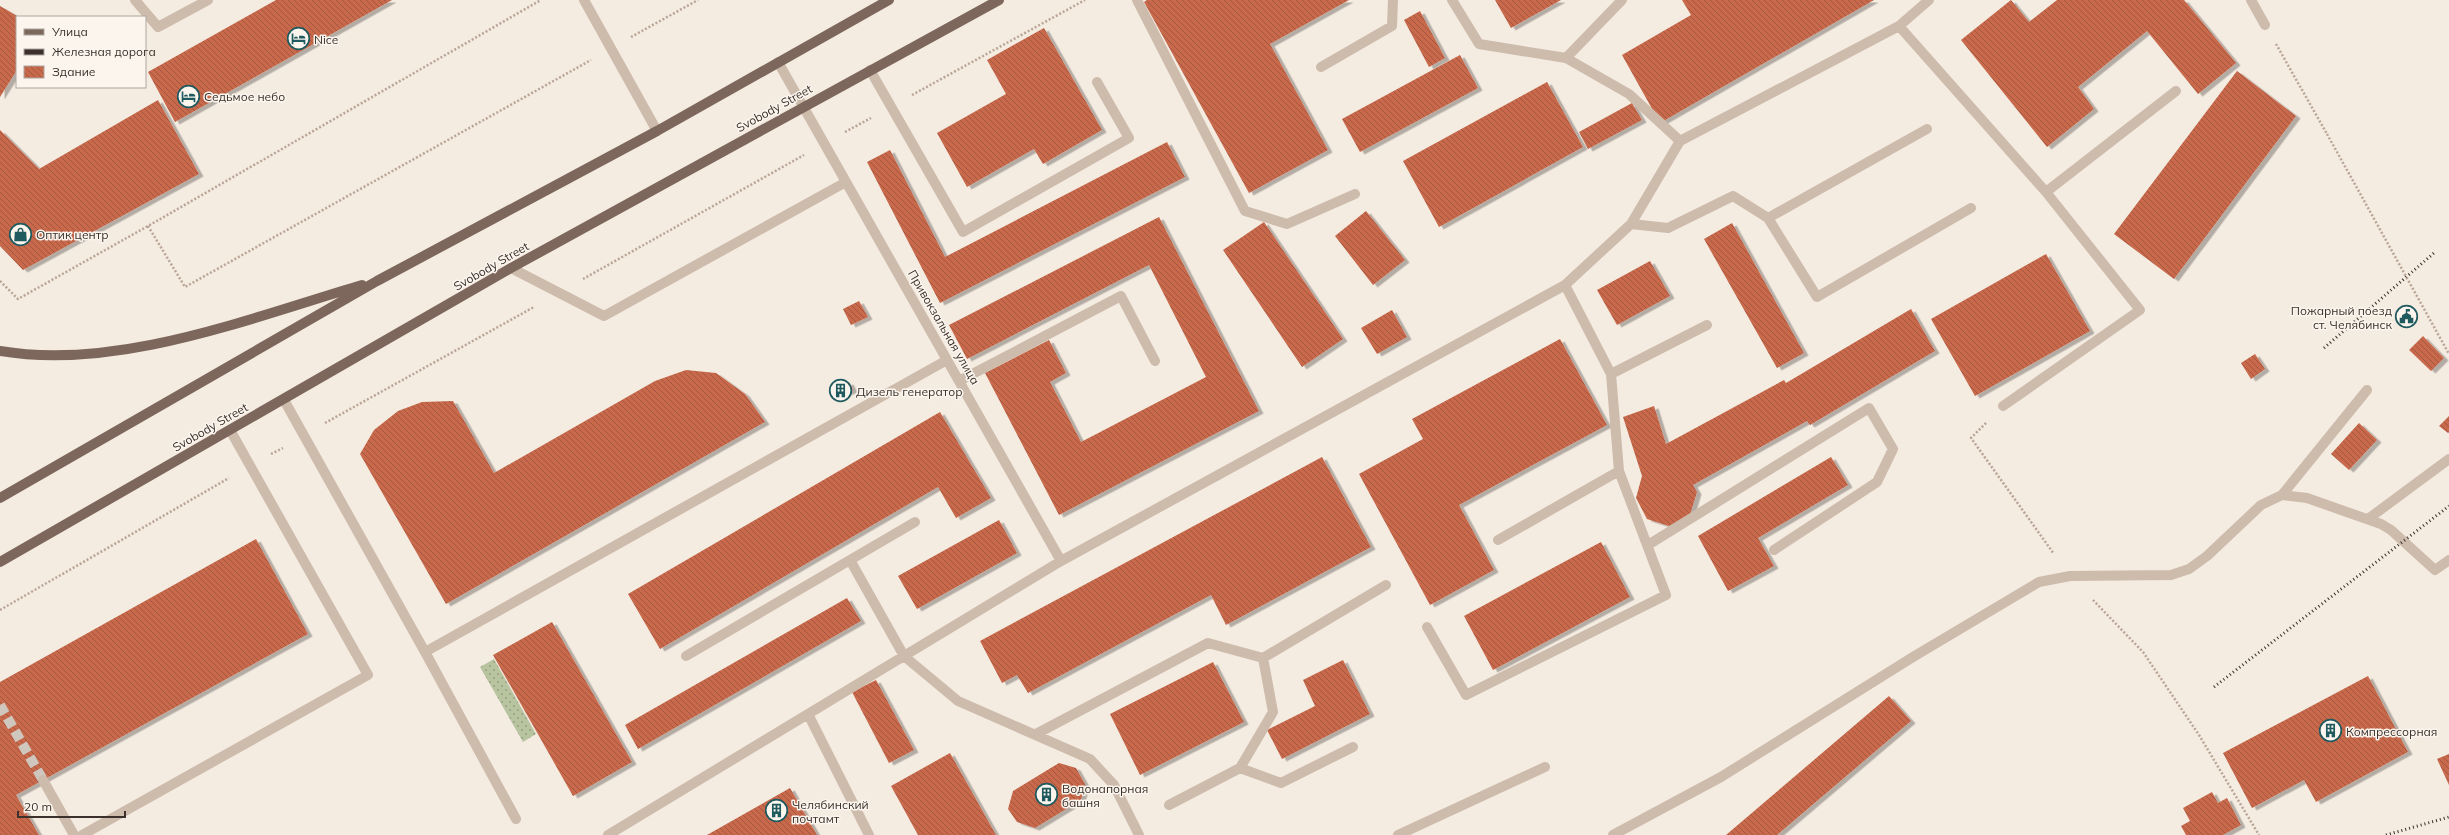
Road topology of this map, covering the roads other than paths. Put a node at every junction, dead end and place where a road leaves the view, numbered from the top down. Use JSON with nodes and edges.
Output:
{"nodes":[{"id":1,"x":135,"y":0,"type":"edge"},
{"id":2,"x":208,"y":0,"type":"edge"},
{"id":3,"x":584,"y":0,"type":"edge"},
{"id":4,"x":889,"y":0,"type":"edge"},
{"id":5,"x":999,"y":0,"type":"edge"},
{"id":6,"x":1137,"y":0,"type":"edge"},
{"id":7,"x":1393,"y":0,"type":"edge"},
{"id":8,"x":1452,"y":0,"type":"edge"},
{"id":9,"x":1622,"y":0,"type":"edge"},
{"id":10,"x":1930,"y":0,"type":"edge"},
{"id":11,"x":2251,"y":0,"type":"edge"},
{"id":12,"x":2265,"y":25,"type":"road end"},
{"id":13,"x":1899,"y":26,"type":"junction"},
{"id":14,"x":1566,"y":58,"type":"junction"},
{"id":15,"x":778,"y":62,"type":"junction"},
{"id":16,"x":1321,"y":67,"type":"dead end"},
{"id":17,"x":870,"y":70,"type":"junction"},
{"id":18,"x":1097,"y":82,"type":"dead end"},
{"id":19,"x":2176,"y":91,"type":"dead end"},
{"id":20,"x":803,"y":107,"type":"junction"},
{"id":21,"x":1928,"y":129,"type":"dead end"},
{"id":22,"x":657,"y":131,"type":"junction"},
{"id":23,"x":1680,"y":141,"type":"junction"},
{"id":24,"x":846,"y":182,"type":"junction"},
{"id":25,"x":2046,"y":192,"type":"junction"},
{"id":26,"x":1355,"y":194,"type":"dead end"},
{"id":27,"x":1971,"y":208,"type":"dead end"},
{"id":28,"x":1768,"y":218,"type":"junction"},
{"id":29,"x":1631,"y":224,"type":"junction"},
{"id":30,"x":511,"y":268,"type":"junction"},
{"id":31,"x":377,"y":281,"type":"junction"},
{"id":32,"x":1565,"y":285,"type":"junction"},
{"id":33,"x":1707,"y":325,"type":"dead end"},
{"id":34,"x":0,"y":351,"type":"edge"},
{"id":35,"x":947,"y":360,"type":"junction"},
{"id":36,"x":1155,"y":361,"type":"dead end"},
{"id":37,"x":1611,"y":374,"type":"junction"},
{"id":38,"x":959,"y":381,"type":"junction"},
{"id":39,"x":2367,"y":390,"type":"dead end"},
{"id":40,"x":284,"y":400,"type":"junction"},
{"id":41,"x":2003,"y":406,"type":"road end"},
{"id":42,"x":230,"y":430,"type":"junction"},
{"id":43,"x":2449,"y":459,"type":"edge"},
{"id":44,"x":1619,"y":471,"type":"junction"},
{"id":45,"x":2282,"y":495,"type":"junction"},
{"id":46,"x":0,"y":498,"type":"edge"},
{"id":47,"x":2368,"y":519,"type":"junction"},
{"id":48,"x":915,"y":522,"type":"dead end"},
{"id":49,"x":1498,"y":540,"type":"dead end"},
{"id":50,"x":1648,"y":545,"type":"junction"},
{"id":51,"x":1774,"y":550,"type":"dead end"},
{"id":52,"x":850,"y":560,"type":"junction"},
{"id":53,"x":2449,"y":560,"type":"edge"},
{"id":54,"x":1061,"y":561,"type":"junction"},
{"id":55,"x":0,"y":562,"type":"edge"},
{"id":56,"x":1386,"y":585,"type":"dead end"},
{"id":57,"x":1427,"y":627,"type":"dead end"},
{"id":58,"x":425,"y":652,"type":"junction"},
{"id":59,"x":686,"y":656,"type":"dead end"},
{"id":60,"x":904,"y":656,"type":"junction"},
{"id":61,"x":1263,"y":658,"type":"junction"},
{"id":62,"x":808,"y":714,"type":"junction"},
{"id":63,"x":1036,"y":734,"type":"junction"},
{"id":64,"x":1353,"y":747,"type":"dead end"},
{"id":65,"x":1544,"y":767,"type":"dead end"},
{"id":66,"x":1240,"y":768,"type":"junction"},
{"id":67,"x":43,"y":780,"type":"tunnel mouth"},
{"id":68,"x":1169,"y":805,"type":"dead end"},
{"id":69,"x":516,"y":818,"type":"dead end"},
{"id":70,"x":74,"y":835,"type":"edge"},
{"id":71,"x":82,"y":835,"type":"edge"},
{"id":72,"x":608,"y":835,"type":"edge"},
{"id":73,"x":869,"y":835,"type":"edge"},
{"id":74,"x":1140,"y":835,"type":"edge"},
{"id":75,"x":1398,"y":835,"type":"edge"},
{"id":76,"x":1613,"y":835,"type":"edge"}],
"edges":[{"from":1,"to":2,"type":"lane"},
{"from":3,"to":22,"type":"lane"},
{"from":4,"to":15,"type":"main road"},
{"from":5,"to":17,"type":"main road","name":"Svobody Street"},
{"from":6,"to":26,"type":"lane"},
{"from":7,"to":16,"type":"lane"},
{"from":8,"to":14,"type":"lane"},
{"from":9,"to":14,"type":"lane"},
{"from":10,"to":13,"type":"lane"},
{"from":11,"to":12,"type":"lane"},
{"from":13,"to":23,"type":"lane"},
{"from":13,"to":25,"type":"lane"},
{"from":14,"to":23,"type":"lane"},
{"from":15,"to":20,"type":"lane","name":"Привокзальная улица"},
{"from":15,"to":22,"type":"main road"},
{"from":17,"to":18,"type":"lane"},
{"from":17,"to":20,"type":"main road","name":"Svobody Street"},
{"from":19,"to":25,"type":"lane"},
{"from":20,"to":24,"type":"lane","name":"Привокзальная улица"},
{"from":20,"to":30,"type":"main road","name":"Svobody Street"},
{"from":21,"to":28,"type":"lane"},
{"from":22,"to":31,"type":"main road"},
{"from":23,"to":29,"type":"lane"},
{"from":24,"to":30,"type":"lane"},
{"from":24,"to":35,"type":"lane","name":"Привокзальная улица"},
{"from":25,"to":41,"type":"lane"},
{"from":27,"to":28,"type":"lane"},
{"from":28,"to":29,"type":"lane"},
{"from":29,"to":32,"type":"lane"},
{"from":30,"to":40,"type":"main road","name":"Svobody Street"},
{"from":31,"to":34,"type":"main road"},
{"from":31,"to":46,"type":"main road"},
{"from":32,"to":37,"type":"lane"},
{"from":32,"to":54,"type":"lane"},
{"from":33,"to":37,"type":"lane"},
{"from":35,"to":38,"type":"lane","name":"Привокзальная улица"},
{"from":35,"to":58,"type":"lane"},
{"from":36,"to":38,"type":"lane"},
{"from":37,"to":44,"type":"lane"},
{"from":38,"to":54,"type":"lane","name":"Привокзальная улица"},
{"from":39,"to":45,"type":"lane"},
{"from":40,"to":42,"type":"main road","name":"Svobody Street"},
{"from":40,"to":58,"type":"lane"},
{"from":42,"to":55,"type":"main road","name":"Svobody Street"},
{"from":42,"to":71,"type":"lane"},
{"from":43,"to":47,"type":"lane"},
{"from":44,"to":49,"type":"lane"},
{"from":44,"to":50,"type":"lane"},
{"from":45,"to":47,"type":"lane"},
{"from":45,"to":76,"type":"lane"},
{"from":47,"to":53,"type":"lane"},
{"from":48,"to":52,"type":"lane"},
{"from":50,"to":51,"type":"lane"},
{"from":50,"to":57,"type":"lane"},
{"from":52,"to":59,"type":"lane"},
{"from":52,"to":60,"type":"lane"},
{"from":54,"to":60,"type":"lane"},
{"from":56,"to":61,"type":"lane"},
{"from":58,"to":69,"type":"lane"},
{"from":60,"to":62,"type":"lane"},
{"from":60,"to":63,"type":"lane"},
{"from":61,"to":63,"type":"lane"},
{"from":61,"to":66,"type":"lane"},
{"from":62,"to":72,"type":"lane"},
{"from":62,"to":73,"type":"lane"},
{"from":63,"to":74,"type":"lane"},
{"from":64,"to":66,"type":"lane"},
{"from":65,"to":75,"type":"lane"},
{"from":66,"to":68,"type":"lane"},
{"from":67,"to":70,"type":"lane"}]}
